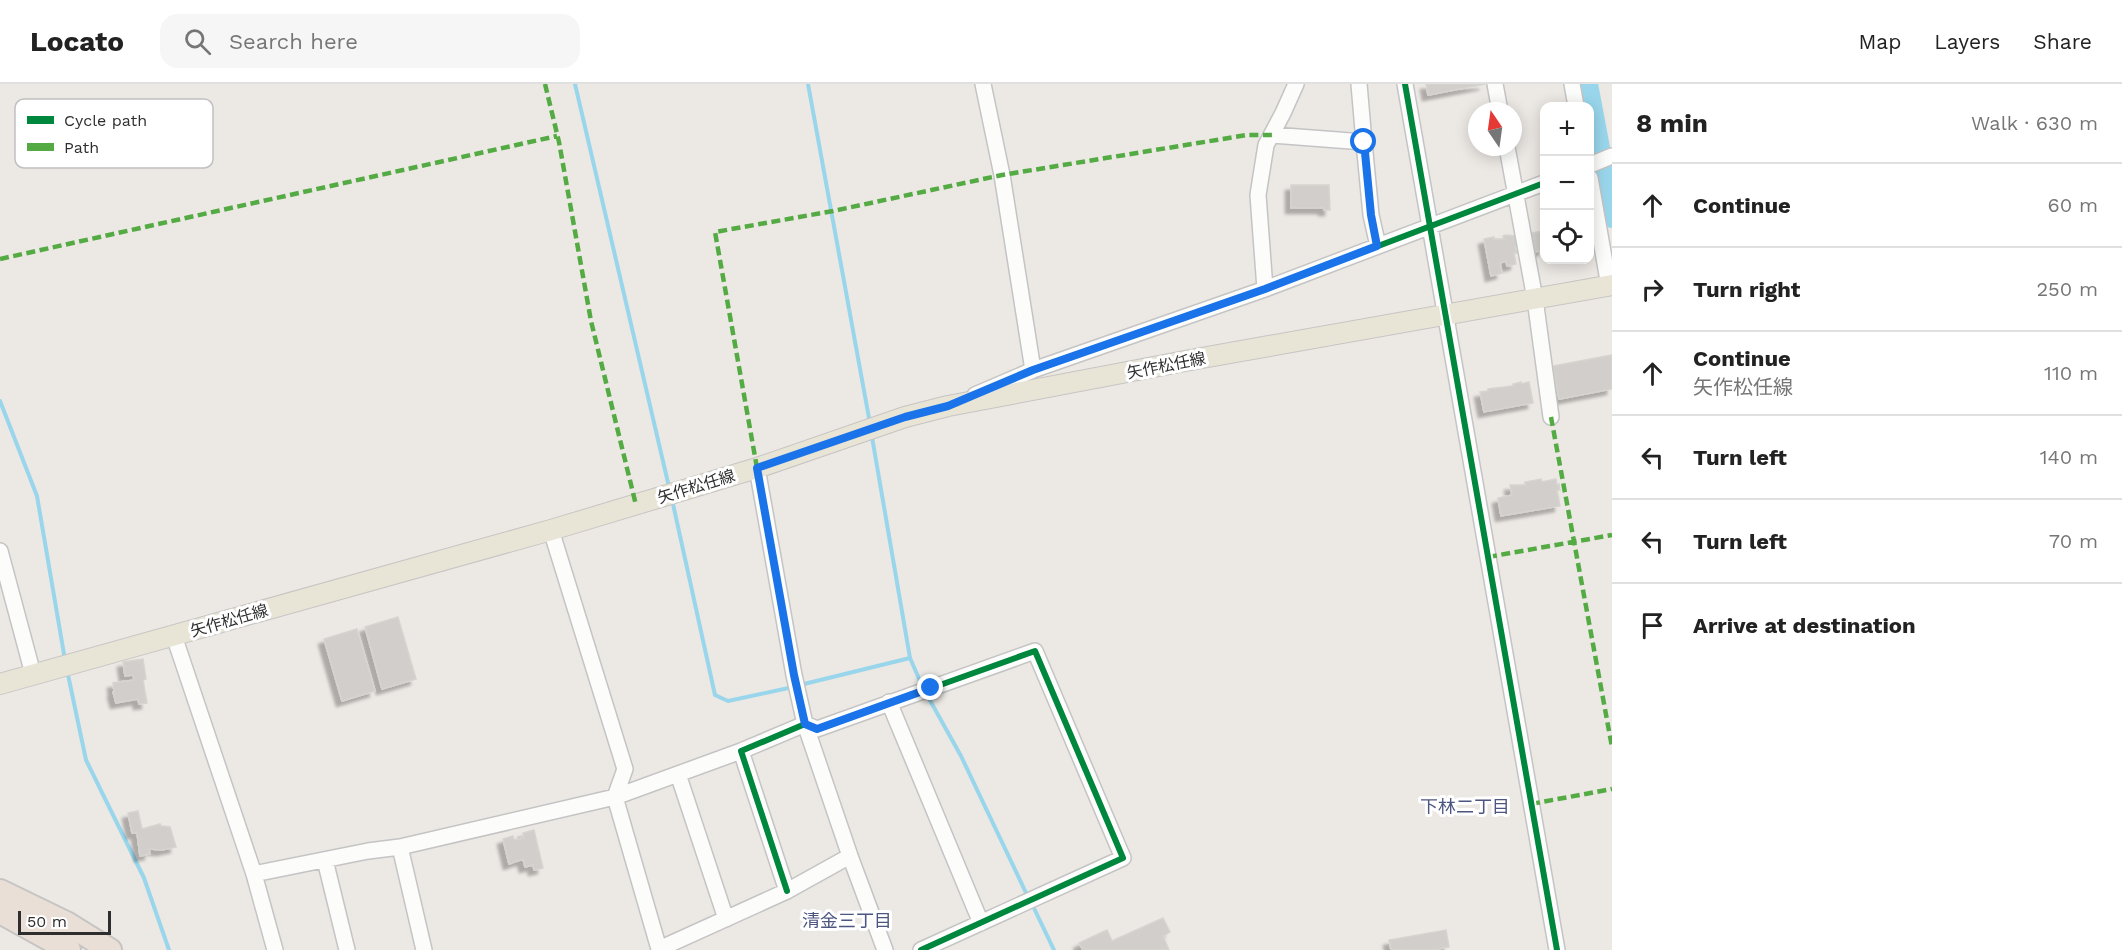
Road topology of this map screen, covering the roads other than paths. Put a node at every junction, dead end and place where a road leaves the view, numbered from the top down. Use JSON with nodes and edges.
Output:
{"nodes":[{"id":1,"x":983,"y":84,"type":"edge"},
{"id":2,"x":1296,"y":84,"type":"edge"},
{"id":3,"x":1359,"y":84,"type":"edge"},
{"id":4,"x":1405,"y":84,"type":"edge"},
{"id":5,"x":1496,"y":84,"type":"edge"},
{"id":6,"x":1572,"y":84,"type":"edge"},
{"id":7,"x":1499,"y":102,"type":"edge"},
{"id":8,"x":1575,"y":102,"type":"edge"},
{"id":9,"x":1272,"y":135,"type":"junction"},
{"id":10,"x":1364,"y":142,"type":"junction"},
{"id":11,"x":1509,"y":156,"type":"edge"},
{"id":12,"x":1540,"y":185,"type":"edge"},
{"id":13,"x":1515,"y":194,"type":"junction"},
{"id":14,"x":1594,"y":198,"type":"edge"},
{"id":15,"x":1429,"y":226,"type":"junction"},
{"id":16,"x":1377,"y":246,"type":"junction"},
{"id":17,"x":1611,"y":285,"type":"edge"},
{"id":18,"x":1265,"y":289,"type":"junction"},
{"id":19,"x":1534,"y":299,"type":"junction"},
{"id":20,"x":1446,"y":313,"type":"junction"},
{"id":21,"x":1033,"y":370,"type":"junction"},
{"id":22,"x":948,"y":406,"type":"junction"},
{"id":23,"x":1551,"y":417,"type":"dead end"},
{"id":24,"x":757,"y":468,"type":"junction"},
{"id":25,"x":551,"y":530,"type":"junction"},
{"id":26,"x":0,"y":551,"type":"edge"},
{"id":27,"x":7,"y":607,"type":"edge"},
{"id":28,"x":174,"y":636,"type":"junction"},
{"id":29,"x":33,"y":674,"type":"junction"},
{"id":30,"x":0,"y":684,"type":"edge"},
{"id":31,"x":889,"y":702,"type":"junction"},
{"id":32,"x":804,"y":717,"type":"junction"},
{"id":33,"x":741,"y":751,"type":"junction"},
{"id":34,"x":678,"y":774,"type":"junction"},
{"id":35,"x":615,"y":797,"type":"junction"},
{"id":36,"x":400,"y":847,"type":"junction"},
{"id":37,"x":850,"y":856,"type":"junction"},
{"id":38,"x":325,"y":860,"type":"junction"},
{"id":39,"x":254,"y":874,"type":"junction"},
{"id":40,"x":0,"y":891,"type":"edge"},
{"id":41,"x":787,"y":891,"type":"junction"},
{"id":42,"x":0,"y":912,"type":"edge"},
{"id":43,"x":726,"y":919,"type":"junction"},
{"id":44,"x":981,"y":923,"type":"junction"},
{"id":45,"x":69,"y":950,"type":"edge"},
{"id":46,"x":110,"y":950,"type":"edge"},
{"id":47,"x":275,"y":950,"type":"edge"},
{"id":48,"x":347,"y":950,"type":"edge"},
{"id":49,"x":424,"y":950,"type":"edge"},
{"id":50,"x":659,"y":950,"type":"edge"},
{"id":51,"x":885,"y":950,"type":"edge"},
{"id":52,"x":921,"y":950,"type":"edge"},
{"id":53,"x":1557,"y":950,"type":"edge"}],
"edges":[{"from":1,"to":21,"type":"street"},
{"from":2,"to":9,"type":"street"},
{"from":3,"to":10,"type":"street"},
{"from":4,"to":15,"type":"street"},
{"from":5,"to":7,"type":"street"},
{"from":6,"to":8,"type":"street"},
{"from":9,"to":10,"type":"street"},
{"from":9,"to":18,"type":"street"},
{"from":10,"to":16,"type":"street"},
{"from":11,"to":13,"type":"street"},
{"from":12,"to":13,"type":"street"},
{"from":13,"to":15,"type":"street"},
{"from":13,"to":19,"type":"street"},
{"from":14,"to":17,"type":"street"},
{"from":15,"to":16,"type":"street"},
{"from":15,"to":20,"type":"street"},
{"from":16,"to":18,"type":"street"},
{"from":17,"to":19,"type":"main road","name":"矢作松任線"},
{"from":18,"to":21,"type":"street"},
{"from":19,"to":20,"type":"main road","name":"矢作松任線"},
{"from":19,"to":23,"type":"street"},
{"from":20,"to":22,"type":"main road","name":"矢作松任線"},
{"from":20,"to":53,"type":"street"},
{"from":21,"to":22,"type":"street"},
{"from":22,"to":24,"type":"main road","name":"矢作松任線"},
{"from":24,"to":25,"type":"main road","name":"矢作松任線"},
{"from":24,"to":32,"type":"street"},
{"from":25,"to":28,"type":"main road","name":"矢作松任線"},
{"from":25,"to":35,"type":"street"},
{"from":26,"to":27,"type":"street"},
{"from":27,"to":29,"type":"street"},
{"from":28,"to":29,"type":"main road","name":"矢作松任線"},
{"from":28,"to":39,"type":"street"},
{"from":29,"to":30,"type":"main road","name":"矢作松任線"},
{"from":31,"to":32,"type":"street"},
{"from":31,"to":44,"type":"street"},
{"from":31,"to":44,"type":"street"},
{"from":32,"to":33,"type":"street"},
{"from":32,"to":37,"type":"street"},
{"from":33,"to":34,"type":"street"},
{"from":33,"to":41,"type":"street"},
{"from":34,"to":35,"type":"street"},
{"from":34,"to":43,"type":"street"},
{"from":35,"to":36,"type":"street"},
{"from":35,"to":50,"type":"street"},
{"from":36,"to":38,"type":"street"},
{"from":36,"to":49,"type":"street"},
{"from":37,"to":41,"type":"street"},
{"from":37,"to":51,"type":"street"},
{"from":38,"to":39,"type":"street"},
{"from":38,"to":48,"type":"street"},
{"from":39,"to":47,"type":"street"},
{"from":40,"to":46,"type":"highway"},
{"from":41,"to":43,"type":"street"},
{"from":42,"to":45,"type":"highway"},
{"from":43,"to":50,"type":"street"},
{"from":44,"to":52,"type":"street"}]}
